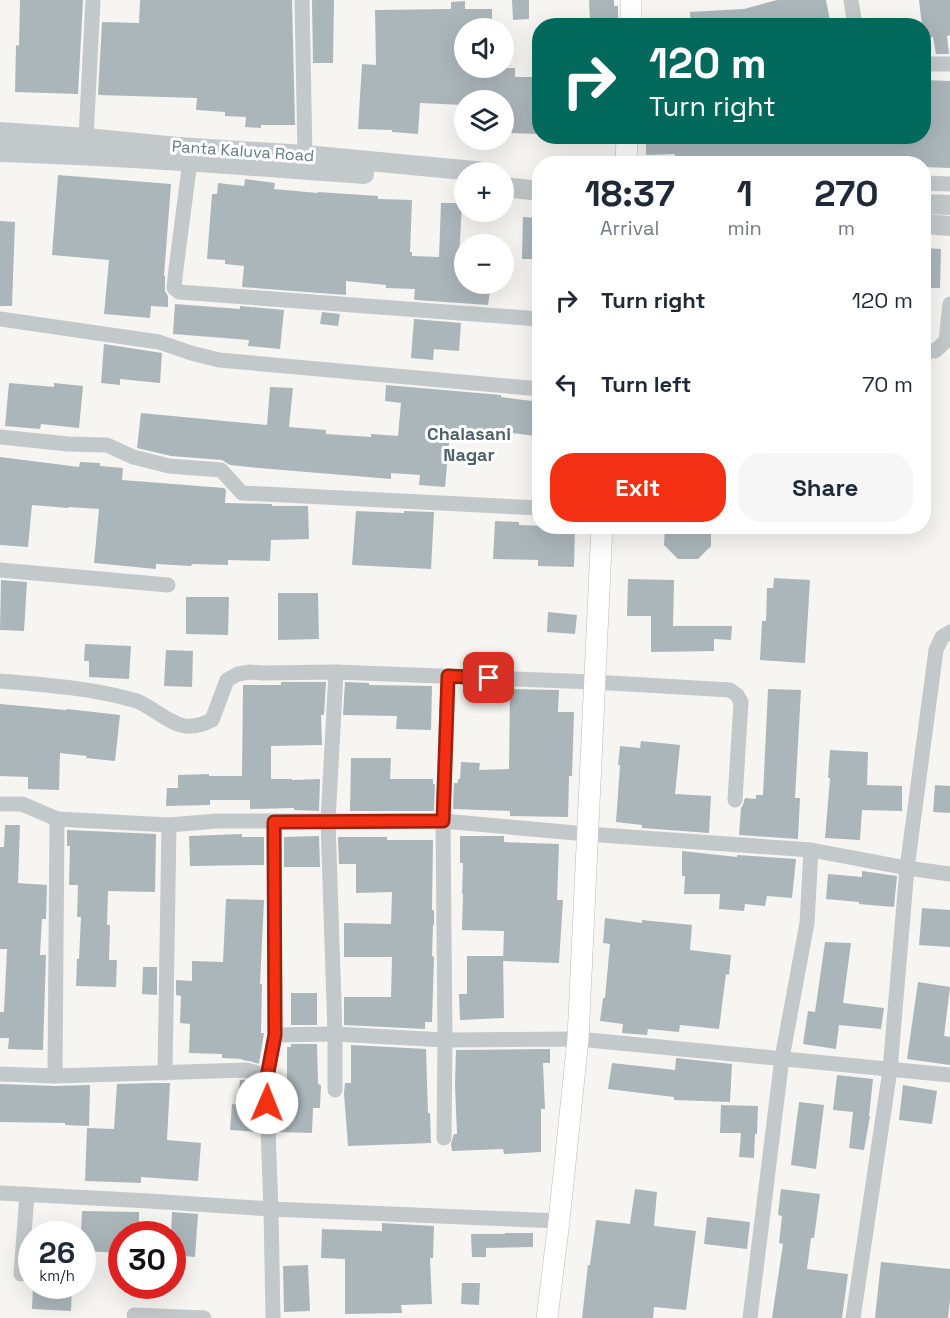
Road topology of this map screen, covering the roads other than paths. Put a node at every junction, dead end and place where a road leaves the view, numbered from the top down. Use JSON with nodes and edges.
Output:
{"nodes":[{"id":1,"x":93,"y":0,"type":"edge"},
{"id":2,"x":302,"y":0,"type":"edge"},
{"id":3,"x":631,"y":0,"type":"edge"},
{"id":4,"x":851,"y":0,"type":"edge"},
{"id":5,"x":631,"y":18,"type":"edge"},
{"id":6,"x":854,"y":18,"type":"edge"},
{"id":7,"x":931,"y":64,"type":"edge"},
{"id":8,"x":950,"y":64,"type":"edge"},
{"id":9,"x":0,"y":132,"type":"edge"},
{"id":10,"x":86,"y":138,"type":"junction"},
{"id":11,"x":0,"y":152,"type":"edge"},
{"id":12,"x":304,"y":155,"type":"junction"},
{"id":13,"x":190,"y":162,"type":"junction"},
{"id":14,"x":454,"y":169,"type":"edge"},
{"id":15,"x":514,"y":175,"type":"edge"},
{"id":16,"x":532,"y":177,"type":"edge"},
{"id":17,"x":454,"y":182,"type":"edge"},
{"id":18,"x":931,"y":183,"type":"edge"},
{"id":19,"x":950,"y":184,"type":"edge"},
{"id":20,"x":514,"y":188,"type":"edge"},
{"id":21,"x":532,"y":190,"type":"edge"},
{"id":22,"x":931,"y":204,"type":"edge"},
{"id":23,"x":950,"y":205,"type":"edge"},
{"id":24,"x":931,"y":225,"type":"edge"},
{"id":25,"x":950,"y":226,"type":"edge"},
{"id":26,"x":950,"y":304,"type":"edge"},
{"id":27,"x":532,"y":318,"type":"edge"},
{"id":28,"x":0,"y":319,"type":"edge"},
{"id":29,"x":931,"y":351,"type":"edge"},
{"id":30,"x":532,"y":388,"type":"edge"},
{"id":31,"x":0,"y":437,"type":"edge"},
{"id":32,"x":532,"y":508,"type":"edge"},
{"id":33,"x":602,"y":534,"type":"edge"},
{"id":34,"x":0,"y":570,"type":"edge"},
{"id":35,"x":168,"y":585,"type":"dead end"},
{"id":36,"x":950,"y":632,"type":"edge"},
{"id":37,"x":336,"y":672,"type":"junction"},
{"id":38,"x":448,"y":676,"type":"junction"},
{"id":39,"x":0,"y":681,"type":"edge"},
{"id":40,"x":594,"y":682,"type":"junction"},
{"id":41,"x":735,"y":800,"type":"dead end"},
{"id":42,"x":0,"y":804,"type":"edge"},
{"id":43,"x":57,"y":819,"type":"junction"},
{"id":44,"x":328,"y":821,"type":"junction"},
{"id":45,"x":443,"y":821,"type":"junction"},
{"id":46,"x":274,"y":822,"type":"junction"},
{"id":47,"x":169,"y":825,"type":"junction"},
{"id":48,"x":587,"y":834,"type":"junction"},
{"id":49,"x":811,"y":850,"type":"junction"},
{"id":50,"x":907,"y":868,"type":"junction"},
{"id":51,"x":950,"y":874,"type":"edge"},
{"id":52,"x":335,"y":1034,"type":"junction"},
{"id":53,"x":275,"y":1035,"type":"junction"},
{"id":54,"x":578,"y":1038,"type":"junction"},
{"id":55,"x":445,"y":1040,"type":"junction"},
{"id":56,"x":782,"y":1058,"type":"junction"},
{"id":57,"x":890,"y":1070,"type":"junction"},
{"id":58,"x":165,"y":1073,"type":"junction"},
{"id":59,"x":0,"y":1074,"type":"edge"},
{"id":60,"x":950,"y":1075,"type":"edge"},
{"id":61,"x":55,"y":1076,"type":"junction"},
{"id":62,"x":267,"y":1077,"type":"junction"},
{"id":63,"x":335,"y":1090,"type":"dead end"},
{"id":64,"x":444,"y":1138,"type":"dead end"},
{"id":65,"x":0,"y":1193,"type":"edge"},
{"id":66,"x":27,"y":1194,"type":"junction"},
{"id":67,"x":272,"y":1209,"type":"junction"},
{"id":68,"x":25,"y":1221,"type":"edge"},
{"id":69,"x":559,"y":1221,"type":"junction"},
{"id":70,"x":134,"y":1315,"type":"dead end"},
{"id":71,"x":204,"y":1318,"type":"edge"},
{"id":72,"x":273,"y":1318,"type":"edge"},
{"id":73,"x":547,"y":1318,"type":"edge"},
{"id":74,"x":750,"y":1318,"type":"edge"},
{"id":75,"x":853,"y":1318,"type":"edge"}],
"edges":[{"from":1,"to":10,"type":"street"},
{"from":2,"to":12,"type":"street"},
{"from":3,"to":5,"type":"main road"},
{"from":4,"to":6,"type":"street"},
{"from":7,"to":8,"type":"street"},
{"from":9,"to":10,"type":"street","name":"Panta Kaluva Road"},
{"from":10,"to":12,"type":"street","name":"Panta Kaluva Road"},
{"from":11,"to":13,"type":"street","name":"Panta Kaluva Road"},
{"from":12,"to":14,"type":"street","name":"Panta Kaluva Road"},
{"from":13,"to":17,"type":"street","name":"Panta Kaluva Road"},
{"from":13,"to":27,"type":"street"},
{"from":15,"to":16,"type":"street"},
{"from":18,"to":19,"type":"street"},
{"from":20,"to":21,"type":"street"},
{"from":22,"to":23,"type":"street"},
{"from":24,"to":25,"type":"street"},
{"from":26,"to":29,"type":"street"},
{"from":28,"to":30,"type":"street"},
{"from":31,"to":32,"type":"street"},
{"from":33,"to":40,"type":"main road"},
{"from":34,"to":35,"type":"street"},
{"from":36,"to":50,"type":"street"},
{"from":37,"to":38,"type":"street"},
{"from":37,"to":39,"type":"street"},
{"from":37,"to":44,"type":"street"},
{"from":38,"to":40,"type":"street"},
{"from":38,"to":45,"type":"street"},
{"from":40,"to":41,"type":"street"},
{"from":40,"to":48,"type":"main road"},
{"from":42,"to":43,"type":"street"},
{"from":43,"to":47,"type":"street"},
{"from":43,"to":61,"type":"street"},
{"from":44,"to":45,"type":"street"},
{"from":44,"to":46,"type":"street"},
{"from":44,"to":52,"type":"street"},
{"from":45,"to":48,"type":"street"},
{"from":45,"to":55,"type":"street"},
{"from":46,"to":47,"type":"street"},
{"from":46,"to":53,"type":"street"},
{"from":47,"to":58,"type":"street"},
{"from":48,"to":49,"type":"street"},
{"from":48,"to":54,"type":"main road"},
{"from":49,"to":50,"type":"street"},
{"from":49,"to":56,"type":"street"},
{"from":50,"to":51,"type":"street"},
{"from":50,"to":57,"type":"street"},
{"from":52,"to":53,"type":"street"},
{"from":52,"to":55,"type":"street"},
{"from":52,"to":63,"type":"street"},
{"from":53,"to":62,"type":"street"},
{"from":54,"to":55,"type":"street"},
{"from":54,"to":56,"type":"street"},
{"from":54,"to":69,"type":"main road"},
{"from":55,"to":64,"type":"street"},
{"from":56,"to":57,"type":"street"},
{"from":56,"to":74,"type":"street"},
{"from":57,"to":60,"type":"street"},
{"from":57,"to":75,"type":"street"},
{"from":58,"to":61,"type":"street"},
{"from":58,"to":62,"type":"street"},
{"from":59,"to":61,"type":"street"},
{"from":62,"to":67,"type":"street"},
{"from":65,"to":66,"type":"street"},
{"from":66,"to":67,"type":"street"},
{"from":66,"to":68,"type":"street"},
{"from":67,"to":69,"type":"street"},
{"from":67,"to":72,"type":"street"},
{"from":69,"to":73,"type":"main road"},
{"from":70,"to":71,"type":"street"}]}
